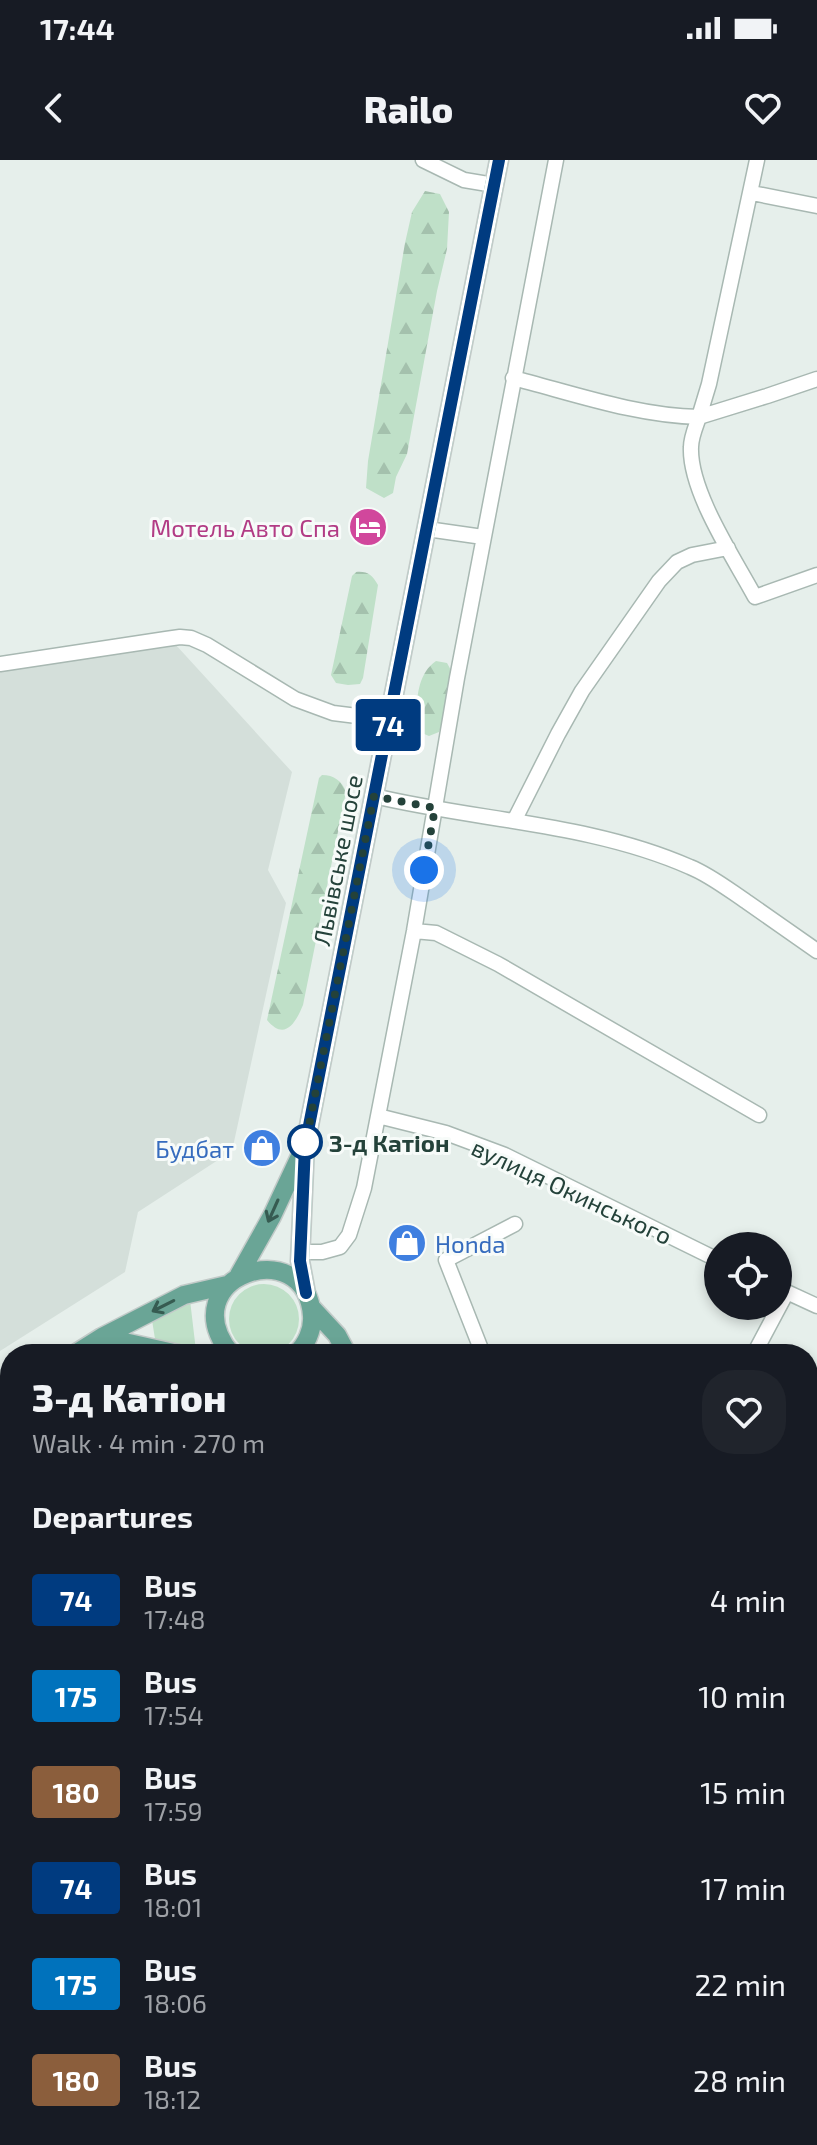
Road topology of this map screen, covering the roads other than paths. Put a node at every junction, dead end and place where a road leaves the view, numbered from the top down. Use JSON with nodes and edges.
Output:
{"nodes":[{"id":1,"x":423,"y":160,"type":"edge"},
{"id":2,"x":499,"y":160,"type":"edge"},
{"id":3,"x":556,"y":160,"type":"edge"},
{"id":4,"x":757,"y":160,"type":"edge"},
{"id":5,"x":494,"y":185,"type":"junction"},
{"id":6,"x":752,"y":193,"type":"junction"},
{"id":7,"x":817,"y":206,"type":"edge"},
{"id":8,"x":513,"y":378,"type":"junction"},
{"id":9,"x":817,"y":379,"type":"edge"},
{"id":10,"x":699,"y":417,"type":"junction"},
{"id":11,"x":427,"y":529,"type":"junction"},
{"id":12,"x":483,"y":537,"type":"junction"},
{"id":13,"x":728,"y":548,"type":"junction"},
{"id":14,"x":817,"y":575,"type":"edge"},
{"id":15,"x":0,"y":664,"type":"edge"},
{"id":16,"x":389,"y":720,"type":"junction"},
{"id":17,"x":374,"y":796,"type":"junction"},
{"id":18,"x":435,"y":808,"type":"junction"},
{"id":19,"x":514,"y":821,"type":"junction"},
{"id":20,"x":414,"y":931,"type":"junction"},
{"id":21,"x":817,"y":951,"type":"edge"},
{"id":22,"x":759,"y":1115,"type":"dead end"},
{"id":23,"x":378,"y":1116,"type":"junction"},
{"id":24,"x":305,"y":1146,"type":"junction"},
{"id":25,"x":515,"y":1224,"type":"dead end"},
{"id":26,"x":300,"y":1252,"type":"junction"},
{"id":27,"x":704,"y":1253,"type":"edge"},
{"id":28,"x":233,"y":1280,"type":"junction"},
{"id":29,"x":792,"y":1295,"type":"edge"},
{"id":30,"x":308,"y":1300,"type":"junction"},
{"id":31,"x":817,"y":1306,"type":"edge"},
{"id":32,"x":769,"y":1320,"type":"edge"},
{"id":33,"x":102,"y":1337,"type":"junction"},
{"id":34,"x":91,"y":1344,"type":"edge"},
{"id":35,"x":133,"y":1344,"type":"edge"},
{"id":36,"x":223,"y":1344,"type":"edge"},
{"id":37,"x":303,"y":1344,"type":"edge"},
{"id":38,"x":342,"y":1344,"type":"edge"},
{"id":39,"x":479,"y":1344,"type":"edge"},
{"id":40,"x":758,"y":1344,"type":"edge"}],
"edges":[{"from":1,"to":5,"type":"street"},
{"from":2,"to":5,"type":"main road","name":"Львівське шосе"},
{"from":3,"to":8,"type":"street"},
{"from":4,"to":6,"type":"street"},
{"from":5,"to":11,"type":"main road","name":"Львівське шосе"},
{"from":6,"to":7,"type":"street"},
{"from":6,"to":10,"type":"street"},
{"from":8,"to":10,"type":"street"},
{"from":8,"to":12,"type":"street"},
{"from":9,"to":10,"type":"street"},
{"from":10,"to":13,"type":"street"},
{"from":11,"to":12,"type":"street"},
{"from":11,"to":16,"type":"main road","name":"Львівське шосе"},
{"from":12,"to":18,"type":"street"},
{"from":13,"to":14,"type":"street"},
{"from":13,"to":19,"type":"street"},
{"from":15,"to":16,"type":"street"},
{"from":16,"to":17,"type":"main road","name":"Львівське шосе"},
{"from":17,"to":18,"type":"street"},
{"from":17,"to":24,"type":"main road","name":"Львівське шосе"},
{"from":18,"to":19,"type":"street"},
{"from":18,"to":20,"type":"street"},
{"from":19,"to":21,"type":"street"},
{"from":20,"to":22,"type":"street"},
{"from":20,"to":23,"type":"street"},
{"from":23,"to":26,"type":"street"},
{"from":23,"to":27,"type":"street","name":"вулиця Окинського"},
{"from":24,"to":26,"type":"main road","name":"Львівське шосе"},
{"from":24,"to":28,"type":"main road","name":"Львівське шосе","one_way":true},
{"from":25,"to":39,"type":"street"},
{"from":26,"to":30,"type":"main road","name":"Львівське шосе"},
{"from":28,"to":30,"type":"main road"},
{"from":28,"to":33,"type":"main road","one_way":true},
{"from":28,"to":36,"type":"main road","name":"Львівське шосе"},
{"from":29,"to":31,"type":"street"},
{"from":30,"to":37,"type":"main road"},
{"from":30,"to":38,"type":"main road"},
{"from":32,"to":40,"type":"street"},
{"from":33,"to":34,"type":"main road"},
{"from":33,"to":35,"type":"main road"}]}
